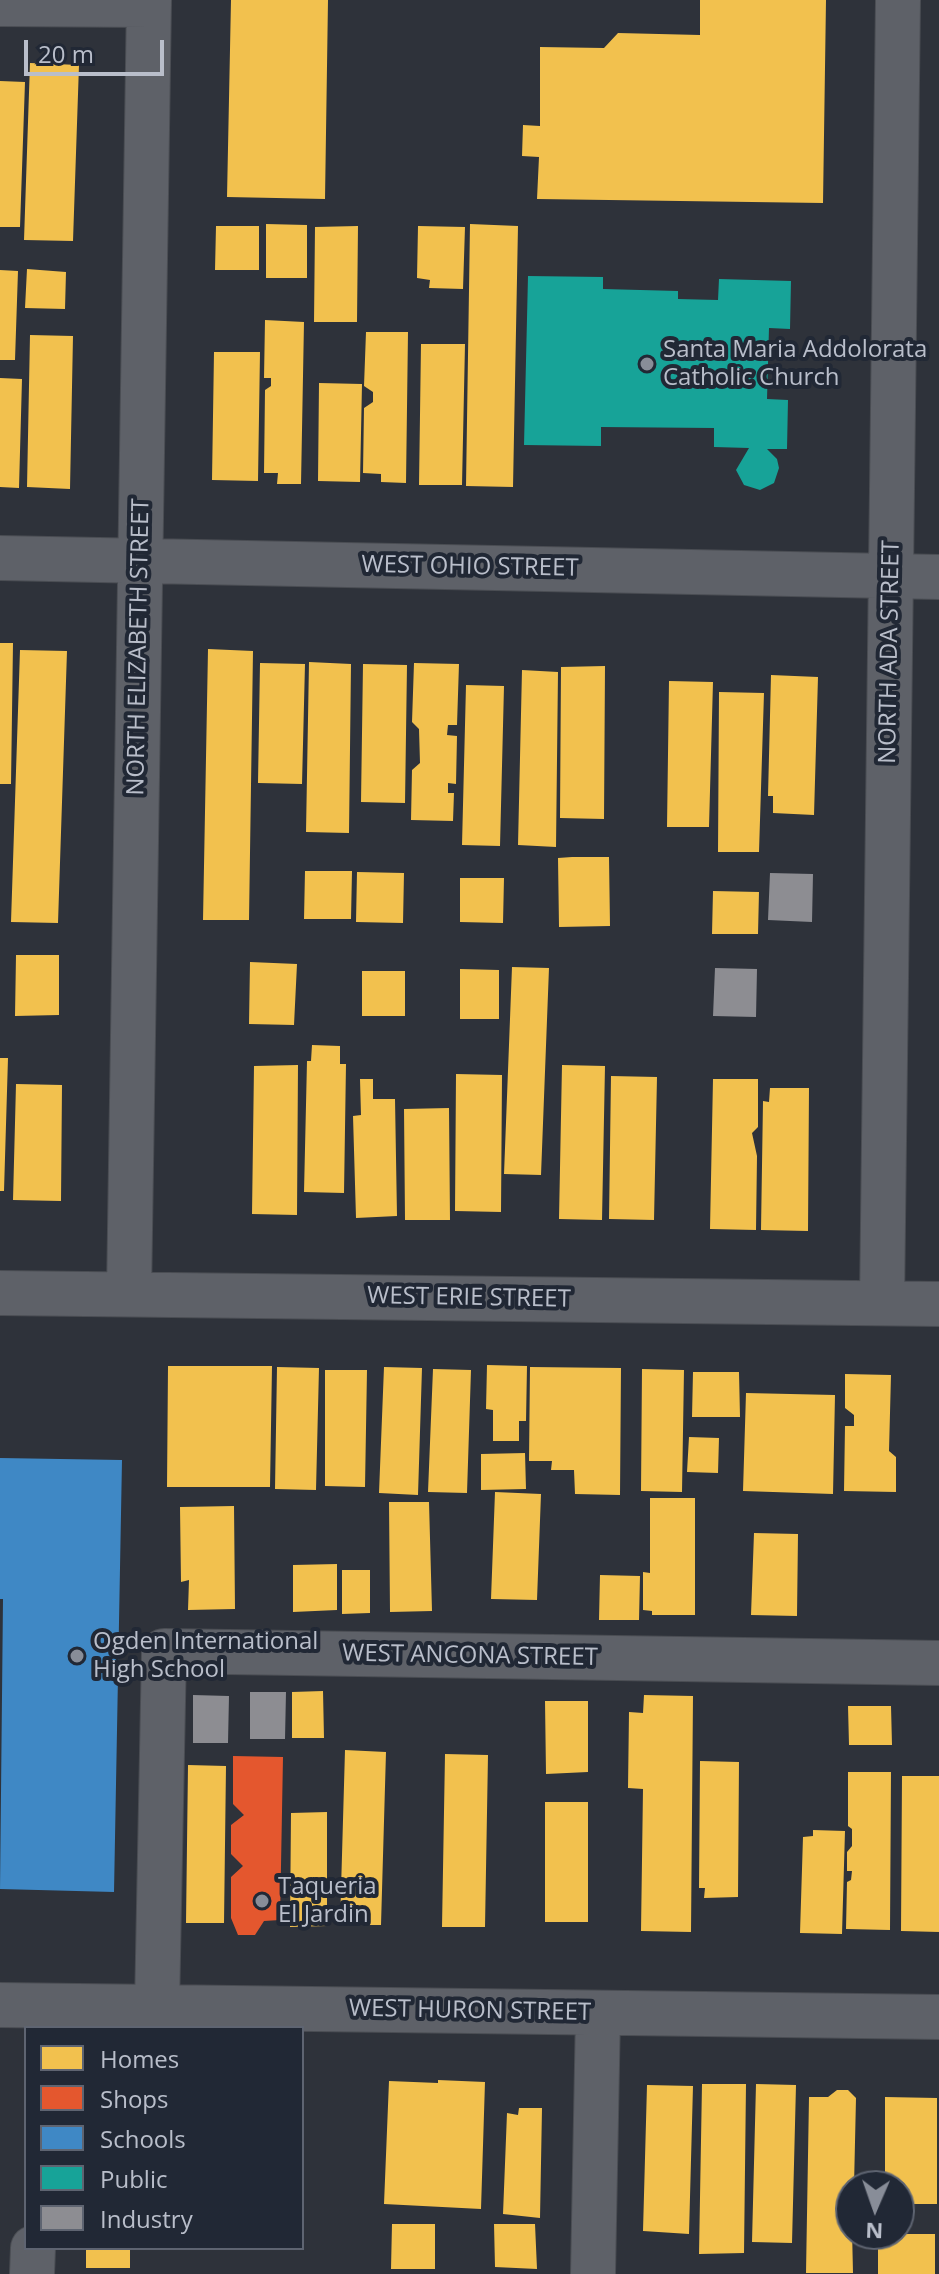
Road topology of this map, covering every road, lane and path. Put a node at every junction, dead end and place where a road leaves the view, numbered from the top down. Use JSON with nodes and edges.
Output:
{"nodes":[{"id":1,"x":898,"y":0,"type":"edge"},
{"id":2,"x":149,"y":3,"type":"edge"},
{"id":3,"x":0,"y":4,"type":"edge"},
{"id":4,"x":0,"y":558,"type":"edge"},
{"id":5,"x":141,"y":560,"type":"junction"},
{"id":6,"x":891,"y":576,"type":"junction"},
{"id":7,"x":939,"y":577,"type":"edge"},
{"id":8,"x":0,"y":1293,"type":"edge"},
{"id":9,"x":129,"y":1294,"type":"junction"},
{"id":10,"x":882,"y":1303,"type":"junction"},
{"id":11,"x":939,"y":1304,"type":"edge"},
{"id":12,"x":939,"y":1663,"type":"edge"},
{"id":13,"x":157,"y":2007,"type":"junction"},
{"id":14,"x":24,"y":2013,"type":"edge"},
{"id":15,"x":598,"y":2013,"type":"junction"},
{"id":16,"x":939,"y":2017,"type":"edge"},
{"id":17,"x":33,"y":2250,"type":"edge"},
{"id":18,"x":32,"y":2274,"type":"edge"},
{"id":19,"x":593,"y":2274,"type":"edge"}],
"edges":[{"from":1,"to":6,"type":"street","name":"NORTH ADA STREET"},
{"from":2,"to":3,"type":"street"},
{"from":2,"to":5,"type":"street","name":"NORTH ELIZABETH STREET"},
{"from":4,"to":5,"type":"street","name":"WEST OHIO STREET"},
{"from":5,"to":6,"type":"street","name":"WEST OHIO STREET"},
{"from":5,"to":9,"type":"street","name":"NORTH ELIZABETH STREET"},
{"from":6,"to":7,"type":"street","name":"WEST OHIO STREET"},
{"from":6,"to":10,"type":"street","name":"NORTH ADA STREET"},
{"from":8,"to":9,"type":"street","name":"WEST ERIE STREET"},
{"from":9,"to":10,"type":"street","name":"WEST ERIE STREET"},
{"from":10,"to":11,"type":"street","name":"WEST ERIE STREET"},
{"from":12,"to":13,"type":"street","name":"WEST ANCONA STREET"},
{"from":13,"to":14,"type":"street","name":"WEST HURON STREET"},
{"from":13,"to":15,"type":"street","name":"WEST HURON STREET"},
{"from":15,"to":16,"type":"street","name":"WEST HURON STREET"},
{"from":15,"to":19,"type":"street"},
{"from":17,"to":18,"type":"street"}]}
